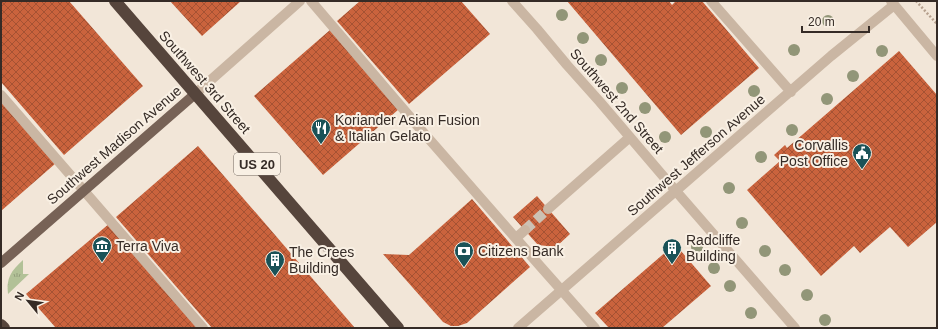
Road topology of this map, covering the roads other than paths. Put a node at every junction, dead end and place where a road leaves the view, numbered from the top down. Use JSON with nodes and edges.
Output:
{"nodes":[{"id":1,"x":115,"y":1,"type":"edge"},
{"id":2,"x":300,"y":1,"type":"edge"},
{"id":3,"x":310,"y":1,"type":"edge"},
{"id":4,"x":512,"y":1,"type":"edge"},
{"id":5,"x":711,"y":1,"type":"edge"},
{"id":6,"x":892,"y":3,"type":"edge"},
{"id":7,"x":937,"y":56,"type":"edge"},
{"id":8,"x":791,"y":92,"type":"junction"},
{"id":9,"x":195,"y":94,"type":"junction"},
{"id":10,"x":1,"y":95,"type":"edge"},
{"id":11,"x":630,"y":137,"type":"junction"},
{"id":12,"x":84,"y":190,"type":"junction"},
{"id":13,"x":675,"y":190,"type":"junction"},
{"id":14,"x":548,"y":209,"type":"tunnel mouth"},
{"id":15,"x":525,"y":230,"type":"tunnel mouth"},
{"id":16,"x":516,"y":238,"type":"junction"},
{"id":17,"x":1,"y":263,"type":"edge"},
{"id":18,"x":562,"y":290,"type":"junction"},
{"id":19,"x":1,"y":325,"type":"edge"},
{"id":20,"x":4,"y":328,"type":"edge"},
{"id":21,"x":203,"y":328,"type":"edge"},
{"id":22,"x":398,"y":328,"type":"edge"},
{"id":23,"x":518,"y":328,"type":"edge"},
{"id":24,"x":595,"y":328,"type":"edge"},
{"id":25,"x":796,"y":328,"type":"edge"}],
"edges":[{"from":1,"to":9,"type":"highway","name":"Southwest 3rd Street","number":"US 20"},
{"from":2,"to":9,"type":"street","name":"Southwest Madison Avenue"},
{"from":3,"to":16,"type":"street"},
{"from":4,"to":11,"type":"street","name":"Southwest 2nd Street"},
{"from":5,"to":8,"type":"street"},
{"from":6,"to":7,"type":"street"},
{"from":6,"to":8,"type":"street","name":"Southwest Jefferson Avenue"},
{"from":8,"to":13,"type":"street","name":"Southwest Jefferson Avenue"},
{"from":9,"to":12,"type":"main road","name":"Southwest Madison Avenue"},
{"from":9,"to":22,"type":"highway","name":"Southwest 3rd Street","number":"US 20"},
{"from":10,"to":12,"type":"street"},
{"from":11,"to":13,"type":"street","name":"Southwest 2nd Street"},
{"from":11,"to":14,"type":"street"},
{"from":12,"to":17,"type":"main road","name":"Southwest Madison Avenue"},
{"from":12,"to":21,"type":"street"},
{"from":13,"to":18,"type":"street","name":"Southwest Jefferson Avenue"},
{"from":13,"to":25,"type":"street","name":"Southwest 2nd Street"},
{"from":15,"to":16,"type":"street"},
{"from":16,"to":18,"type":"street"},
{"from":18,"to":23,"type":"street","name":"Southwest Jefferson Avenue"},
{"from":18,"to":24,"type":"street"},
{"from":19,"to":20,"type":"highway"}]}
